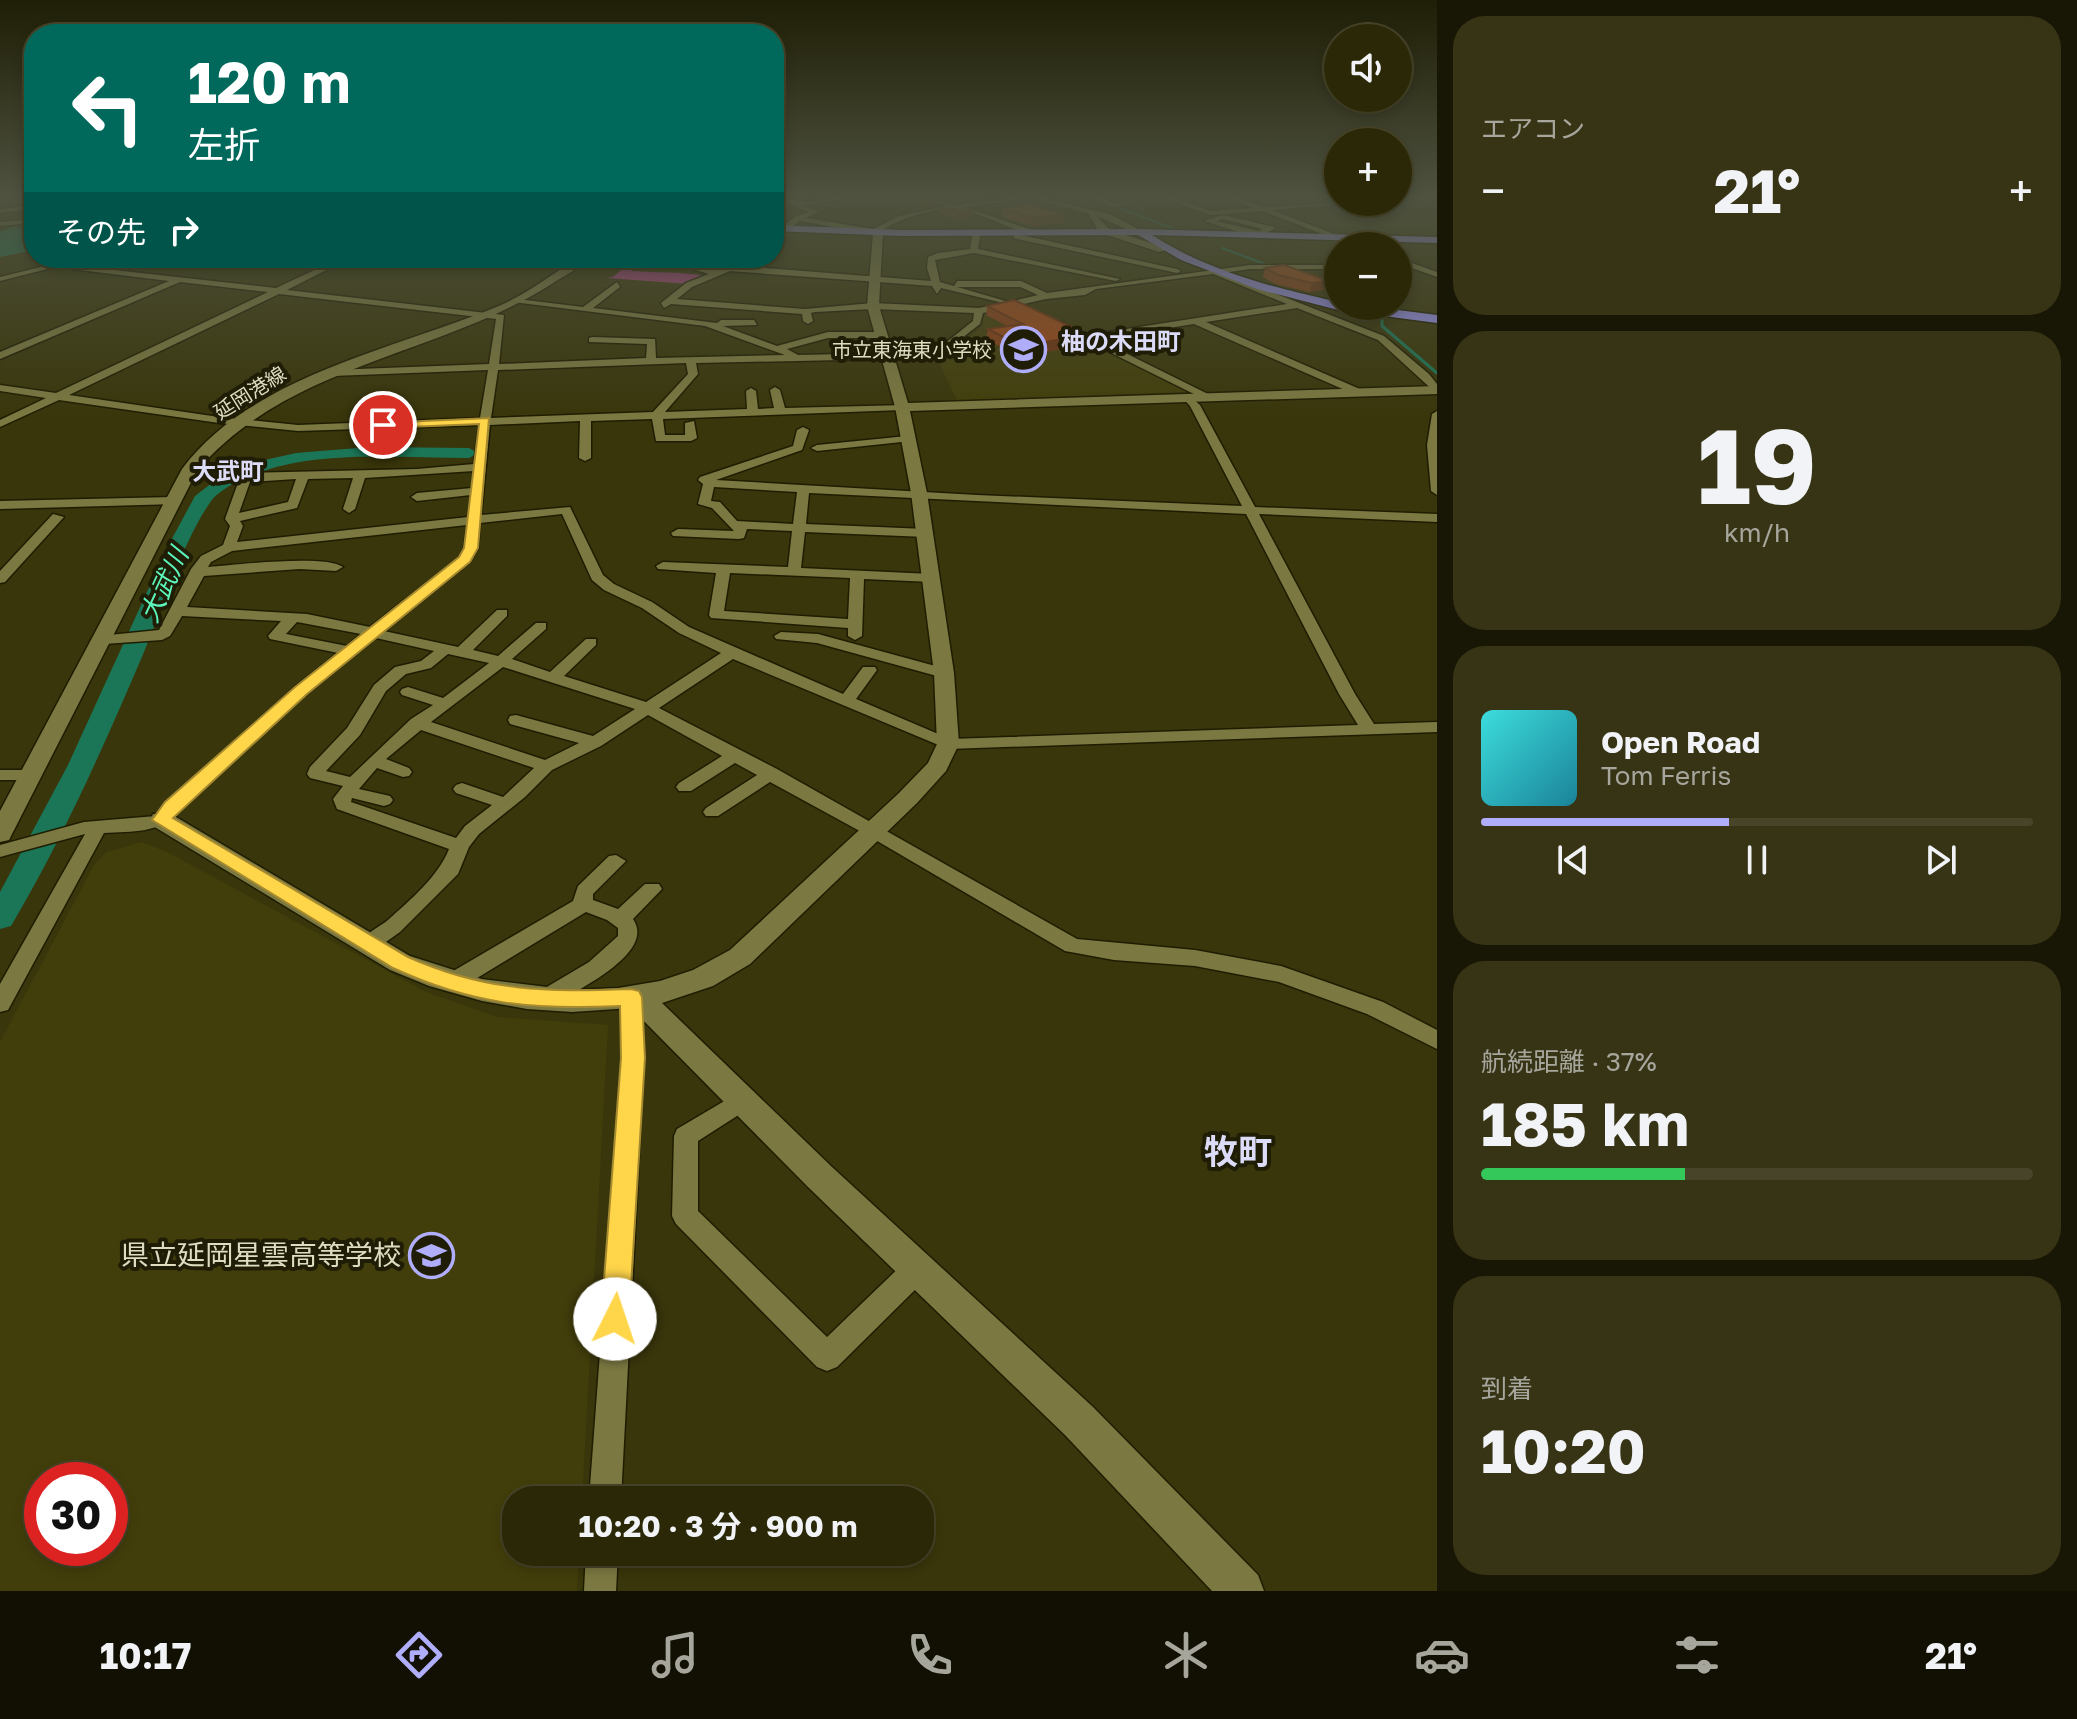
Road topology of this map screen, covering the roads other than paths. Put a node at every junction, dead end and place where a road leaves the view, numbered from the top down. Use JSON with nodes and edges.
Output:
{"nodes":[{"id":1,"x":44,"y":268,"type":"edge"},
{"id":2,"x":83,"y":268,"type":"edge"},
{"id":3,"x":325,"y":268,"type":"edge"},
{"id":4,"x":569,"y":268,"type":"edge"},
{"id":5,"x":698,"y":268,"type":"edge"},
{"id":6,"x":728,"y":268,"type":"edge"},
{"id":7,"x":742,"y":268,"type":"edge"},
{"id":8,"x":876,"y":268,"type":"edge"},
{"id":9,"x":929,"y":268,"type":"edge"},
{"id":10,"x":1061,"y":268,"type":"edge"},
{"id":11,"x":1150,"y":268,"type":"edge"},
{"id":12,"x":1166,"y":268,"type":"edge"},
{"id":13,"x":1209,"y":268,"type":"edge"},
{"id":14,"x":1249,"y":268,"type":"edge"},
{"id":15,"x":1412,"y":269,"type":"edge"},
{"id":16,"x":1421,"y":269,"type":"joint"},
{"id":17,"x":1217,"y":272,"type":"junction"},
{"id":18,"x":1437,"y":272,"type":"edge"},
{"id":19,"x":716,"y":273,"type":"junction"},
{"id":20,"x":1139,"y":273,"type":"dead end"},
{"id":21,"x":1195,"y":274,"type":"junction"},
{"id":22,"x":832,"y":276,"type":"junction"},
{"id":23,"x":0,"y":279,"type":"edge"},
{"id":24,"x":180,"y":279,"type":"junction"},
{"id":25,"x":875,"y":280,"type":"junction"},
{"id":26,"x":1131,"y":282,"type":"junction"},
{"id":27,"x":600,"y":283,"type":"dead end"},
{"id":28,"x":825,"y":287,"type":"dead end"},
{"id":29,"x":940,"y":287,"type":"junction"},
{"id":30,"x":280,"y":290,"type":"junction"},
{"id":31,"x":1048,"y":291,"type":"junction"},
{"id":32,"x":669,"y":301,"type":"junction"},
{"id":33,"x":517,"y":302,"type":"junction"},
{"id":34,"x":1324,"y":302,"type":"edge"},
{"id":35,"x":1014,"y":303,"type":"junction"},
{"id":36,"x":1299,"y":305,"type":"junction"},
{"id":37,"x":873,"y":306,"type":"junction"},
{"id":38,"x":685,"y":307,"type":"dead end"},
{"id":39,"x":587,"y":308,"type":"junction"},
{"id":40,"x":979,"y":311,"type":"junction"},
{"id":41,"x":1032,"y":311,"type":"edge"},
{"id":42,"x":806,"y":312,"type":"junction"},
{"id":43,"x":491,"y":313,"type":"junction"},
{"id":44,"x":652,"y":314,"type":"junction"},
{"id":45,"x":1412,"y":317,"type":"edge"},
{"id":46,"x":675,"y":318,"type":"junction"},
{"id":47,"x":1046,"y":318,"type":"edge"},
{"id":48,"x":1437,"y":319,"type":"edge"},
{"id":49,"x":1195,"y":321,"type":"junction"},
{"id":50,"x":707,"y":323,"type":"junction"},
{"id":51,"x":754,"y":323,"type":"dead end"},
{"id":52,"x":879,"y":335,"type":"junction"},
{"id":53,"x":820,"y":336,"type":"junction"},
{"id":54,"x":1088,"y":338,"type":"junction"},
{"id":55,"x":591,"y":340,"type":"dead end"},
{"id":56,"x":777,"y":349,"type":"junction"},
{"id":57,"x":0,"y":356,"type":"edge"},
{"id":58,"x":889,"y":358,"type":"junction"},
{"id":59,"x":803,"y":359,"type":"junction"},
{"id":60,"x":834,"y":359,"type":"junction"},
{"id":61,"x":690,"y":360,"type":"junction"},
{"id":62,"x":651,"y":361,"type":"junction"},
{"id":63,"x":493,"y":367,"type":"junction"},
{"id":64,"x":838,"y":372,"type":"dead end"},
{"id":65,"x":332,"y":373,"type":"junction"},
{"id":66,"x":0,"y":388,"type":"edge"},
{"id":67,"x":775,"y":390,"type":"dead end"},
{"id":68,"x":1437,"y":390,"type":"edge"},
{"id":69,"x":751,"y":391,"type":"dead end"},
{"id":70,"x":1358,"y":392,"type":"junction"},
{"id":71,"x":60,"y":396,"type":"junction"},
{"id":72,"x":1187,"y":397,"type":"junction"},
{"id":73,"x":1206,"y":397,"type":"junction"},
{"id":74,"x":902,"y":407,"type":"junction"},
{"id":75,"x":780,"y":411,"type":"junction"},
{"id":76,"x":753,"y":412,"type":"junction"},
{"id":77,"x":1437,"y":414,"type":"edge"},
{"id":78,"x":657,"y":415,"type":"junction"},
{"id":79,"x":586,"y":417,"type":"junction"},
{"id":80,"x":241,"y":421,"type":"junction"},
{"id":81,"x":485,"y":421,"type":"junction"},
{"id":82,"x":690,"y":423,"type":"dead end"},
{"id":83,"x":0,"y":424,"type":"edge"},
{"id":84,"x":803,"y":430,"type":"dead end"},
{"id":85,"x":667,"y":439,"type":"junction"},
{"id":86,"x":907,"y":439,"type":"junction"},
{"id":87,"x":817,"y":448,"type":"dead end"},
{"id":88,"x":668,"y":452,"type":"dead end"},
{"id":89,"x":585,"y":458,"type":"dead end"},
{"id":90,"x":481,"y":467,"type":"junction"},
{"id":91,"x":360,"y":474,"type":"junction"},
{"id":92,"x":303,"y":475,"type":"junction"},
{"id":93,"x":709,"y":483,"type":"junction"},
{"id":94,"x":804,"y":487,"type":"junction"},
{"id":95,"x":478,"y":491,"type":"junction"},
{"id":96,"x":1437,"y":491,"type":"edge"},
{"id":97,"x":919,"y":493,"type":"junction"},
{"id":98,"x":417,"y":497,"type":"dead end"},
{"id":99,"x":173,"y":501,"type":"junction"},
{"id":100,"x":0,"y":505,"type":"edge"},
{"id":101,"x":349,"y":509,"type":"dead end"},
{"id":102,"x":1249,"y":509,"type":"junction"},
{"id":103,"x":58,"y":517,"type":"dead end"},
{"id":104,"x":474,"y":518,"type":"junction"},
{"id":105,"x":1437,"y":518,"type":"edge"},
{"id":106,"x":231,"y":519,"type":"junction"},
{"id":107,"x":742,"y":525,"type":"junction"},
{"id":108,"x":799,"y":526,"type":"junction"},
{"id":109,"x":678,"y":533,"type":"dead end"},
{"id":110,"x":926,"y":533,"type":"junction"},
{"id":111,"x":229,"y":547,"type":"junction"},
{"id":112,"x":663,"y":566,"type":"dead end"},
{"id":113,"x":336,"y":567,"type":"dead end"},
{"id":114,"x":724,"y":569,"type":"junction"},
{"id":115,"x":196,"y":572,"type":"junction"},
{"id":116,"x":794,"y":572,"type":"junction"},
{"id":117,"x":857,"y":575,"type":"junction"},
{"id":118,"x":932,"y":578,"type":"junction"},
{"id":119,"x":0,"y":579,"type":"edge"},
{"id":120,"x":178,"y":611,"type":"junction"},
{"id":121,"x":502,"y":613,"type":"dead end"},
{"id":122,"x":293,"y":617,"type":"junction"},
{"id":123,"x":856,"y":624,"type":"junction"},
{"id":124,"x":541,"y":626,"type":"dead end"},
{"id":125,"x":375,"y":632,"type":"junction"},
{"id":126,"x":781,"y":636,"type":"dead end"},
{"id":127,"x":104,"y":639,"type":"junction"},
{"id":128,"x":591,"y":642,"type":"dead end"},
{"id":129,"x":855,"y":649,"type":"junction"},
{"id":130,"x":454,"y":650,"type":"junction"},
{"id":131,"x":351,"y":651,"type":"junction"},
{"id":132,"x":732,"y":653,"type":"junction"},
{"id":133,"x":501,"y":661,"type":"junction"},
{"id":134,"x":869,"y":670,"type":"dead end"},
{"id":135,"x":944,"y":673,"type":"junction"},
{"id":136,"x":554,"y":677,"type":"junction"},
{"id":137,"x":408,"y":692,"type":"dead end"},
{"id":138,"x":847,"y":700,"type":"junction"},
{"id":139,"x":444,"y":703,"type":"junction"},
{"id":140,"x":647,"y":708,"type":"junction"},
{"id":141,"x":516,"y":720,"type":"dead end"},
{"id":142,"x":417,"y":723,"type":"junction"},
{"id":143,"x":1437,"y":727,"type":"edge"},
{"id":144,"x":1369,"y":729,"type":"junction"},
{"id":145,"x":595,"y":742,"type":"junction"},
{"id":146,"x":948,"y":744,"type":"junction"},
{"id":147,"x":736,"y":754,"type":"junction"},
{"id":148,"x":374,"y":761,"type":"junction"},
{"id":149,"x":546,"y":766,"type":"junction"},
{"id":150,"x":403,"y":772,"type":"dead end"},
{"id":151,"x":771,"y":773,"type":"junction"},
{"id":152,"x":0,"y":775,"type":"edge"},
{"id":153,"x":31,"y":775,"type":"junction"},
{"id":154,"x":685,"y":787,"type":"dead end"},
{"id":155,"x":351,"y":788,"type":"junction"},
{"id":156,"x":462,"y":789,"type":"dead end"},
{"id":157,"x":384,"y":800,"type":"dead end"},
{"id":158,"x":506,"y":804,"type":"junction"},
{"id":159,"x":712,"y":812,"type":"dead end"},
{"id":160,"x":162,"y":820,"type":"junction"},
{"id":161,"x":90,"y":829,"type":"junction"},
{"id":162,"x":874,"y":831,"type":"junction"},
{"id":163,"x":1,"y":845,"type":"edge"},
{"id":164,"x":460,"y":846,"type":"junction"},
{"id":165,"x":616,"y":861,"type":"dead end"},
{"id":166,"x":652,"y":889,"type":"dead end"},
{"id":167,"x":584,"y":904,"type":"junction"},
{"id":168,"x":621,"y":918,"type":"junction"},
{"id":169,"x":369,"y":944,"type":"junction"},
{"id":170,"x":451,"y":983,"type":"junction"},
{"id":171,"x":634,"y":997,"type":"junction"},
{"id":172,"x":543,"y":1000,"type":"junction"},
{"id":173,"x":0,"y":1004,"type":"edge"},
{"id":174,"x":1437,"y":1040,"type":"edge"},
{"id":175,"x":743,"y":1100,"type":"junction"},
{"id":176,"x":917,"y":1269,"type":"junction"},
{"id":177,"x":606,"y":1486,"type":"edge"},
{"id":178,"x":601,"y":1566,"type":"edge"},
{"id":179,"x":600,"y":1591,"type":"edge"},
{"id":180,"x":1242,"y":1591,"type":"edge"}],
"edges":[{"from":1,"to":23,"type":"street"},
{"from":2,"to":24,"type":"street"},
{"from":3,"to":30,"type":"street"},
{"from":4,"to":33,"type":"street","name":"延岡港線"},
{"from":5,"to":19,"type":"street"},
{"from":6,"to":19,"type":"street"},
{"from":7,"to":22,"type":"street"},
{"from":8,"to":25,"type":"street"},
{"from":9,"to":29,"type":"street"},
{"from":10,"to":26,"type":"street"},
{"from":11,"to":20,"type":"street"},
{"from":12,"to":21,"type":"street"},
{"from":13,"to":17,"type":"highway"},
{"from":14,"to":17,"type":"street"},
{"from":15,"to":16,"type":"street"},
{"from":16,"to":18,"type":"street"},
{"from":17,"to":21,"type":"street"},
{"from":17,"to":34,"type":"highway"},
{"from":17,"to":36,"type":"street"},
{"from":19,"to":32,"type":"street"},
{"from":21,"to":26,"type":"street"},
{"from":22,"to":25,"type":"street"},
{"from":22,"to":28,"type":"street"},
{"from":24,"to":30,"type":"street"},
{"from":24,"to":57,"type":"street"},
{"from":25,"to":29,"type":"street"},
{"from":25,"to":37,"type":"street"},
{"from":26,"to":31,"type":"street"},
{"from":27,"to":39,"type":"street"},
{"from":29,"to":31,"type":"street"},
{"from":29,"to":35,"type":"street"},
{"from":30,"to":43,"type":"street"},
{"from":30,"to":71,"type":"street"},
{"from":31,"to":35,"type":"street"},
{"from":32,"to":42,"type":"street"},
{"from":32,"to":44,"type":"street"},
{"from":33,"to":39,"type":"street"},
{"from":33,"to":43,"type":"street","name":"延岡港線"},
{"from":35,"to":40,"type":"street"},
{"from":35,"to":41,"type":"street"},
{"from":36,"to":49,"type":"street"},
{"from":36,"to":68,"type":"street"},
{"from":37,"to":40,"type":"street"},
{"from":37,"to":42,"type":"street"},
{"from":37,"to":52,"type":"street"},
{"from":38,"to":46,"type":"street"},
{"from":39,"to":44,"type":"street"},
{"from":40,"to":58,"type":"street"},
{"from":42,"to":53,"type":"street"},
{"from":43,"to":63,"type":"street"},
{"from":43,"to":65,"type":"street","name":"延岡港線"},
{"from":44,"to":46,"type":"street"},
{"from":45,"to":48,"type":"highway"},
{"from":46,"to":50,"type":"street"},
{"from":47,"to":54,"type":"street"},
{"from":49,"to":54,"type":"street"},
{"from":49,"to":70,"type":"street"},
{"from":50,"to":51,"type":"street"},
{"from":50,"to":56,"type":"street"},
{"from":52,"to":53,"type":"street"},
{"from":52,"to":58,"type":"street"},
{"from":53,"to":56,"type":"street"},
{"from":54,"to":73,"type":"street"},
{"from":55,"to":62,"type":"street"},
{"from":56,"to":59,"type":"street"},
{"from":58,"to":60,"type":"street"},
{"from":58,"to":74,"type":"street"},
{"from":59,"to":60,"type":"street"},
{"from":59,"to":61,"type":"street"},
{"from":60,"to":64,"type":"street"},
{"from":61,"to":62,"type":"street"},
{"from":61,"to":78,"type":"street"},
{"from":62,"to":63,"type":"street"},
{"from":63,"to":65,"type":"street"},
{"from":63,"to":81,"type":"street"},
{"from":65,"to":80,"type":"street","name":"延岡港線"},
{"from":66,"to":71,"type":"street"},
{"from":67,"to":75,"type":"street"},
{"from":68,"to":70,"type":"street"},
{"from":69,"to":76,"type":"street"},
{"from":70,"to":73,"type":"street"},
{"from":71,"to":80,"type":"street"},
{"from":71,"to":83,"type":"street"},
{"from":72,"to":73,"type":"street"},
{"from":72,"to":74,"type":"street"},
{"from":72,"to":102,"type":"street"},
{"from":74,"to":75,"type":"street"},
{"from":74,"to":86,"type":"street"},
{"from":75,"to":76,"type":"street"},
{"from":76,"to":78,"type":"street"},
{"from":77,"to":96,"type":"street"},
{"from":78,"to":79,"type":"street"},
{"from":78,"to":85,"type":"street"},
{"from":79,"to":81,"type":"street"},
{"from":79,"to":89,"type":"street"},
{"from":80,"to":81,"type":"street"},
{"from":80,"to":99,"type":"street","name":"延岡港線"},
{"from":81,"to":90,"type":"street"},
{"from":82,"to":85,"type":"street"},
{"from":84,"to":93,"type":"street"},
{"from":85,"to":88,"type":"street"},
{"from":86,"to":87,"type":"street"},
{"from":86,"to":97,"type":"street"},
{"from":90,"to":91,"type":"street"},
{"from":90,"to":95,"type":"street"},
{"from":91,"to":92,"type":"street"},
{"from":91,"to":101,"type":"street"},
{"from":92,"to":106,"type":"street"},
{"from":92,"to":106,"type":"street"},
{"from":93,"to":94,"type":"street"},
{"from":93,"to":107,"type":"street"},
{"from":94,"to":97,"type":"street"},
{"from":94,"to":108,"type":"street"},
{"from":95,"to":98,"type":"street"},
{"from":95,"to":104,"type":"street"},
{"from":97,"to":102,"type":"street"},
{"from":97,"to":110,"type":"street"},
{"from":99,"to":100,"type":"street"},
{"from":99,"to":127,"type":"street","name":"延岡港線"},
{"from":102,"to":105,"type":"street"},
{"from":102,"to":144,"type":"street"},
{"from":103,"to":119,"type":"street"},
{"from":104,"to":111,"type":"street"},
{"from":104,"to":125,"type":"street"},
{"from":104,"to":132,"type":"street"},
{"from":106,"to":111,"type":"street"},
{"from":107,"to":108,"type":"street"},
{"from":107,"to":109,"type":"street"},
{"from":108,"to":110,"type":"street"},
{"from":108,"to":116,"type":"street"},
{"from":110,"to":118,"type":"street"},
{"from":111,"to":115,"type":"street"},
{"from":112,"to":114,"type":"street"},
{"from":113,"to":115,"type":"street"},
{"from":114,"to":116,"type":"street"},
{"from":114,"to":123,"type":"street"},
{"from":115,"to":120,"type":"street"},
{"from":116,"to":117,"type":"street"},
{"from":117,"to":118,"type":"street"},
{"from":117,"to":123,"type":"street"},
{"from":118,"to":135,"type":"street"},
{"from":120,"to":122,"type":"street"},
{"from":120,"to":127,"type":"street"},
{"from":121,"to":130,"type":"street"},
{"from":122,"to":125,"type":"street"},
{"from":122,"to":131,"type":"street"},
{"from":123,"to":129,"type":"street"},
{"from":124,"to":133,"type":"street"},
{"from":125,"to":130,"type":"street"},
{"from":125,"to":131,"type":"street"},
{"from":126,"to":129,"type":"street"},
{"from":127,"to":153,"type":"street","name":"延岡港線"},
{"from":128,"to":136,"type":"street"},
{"from":129,"to":135,"type":"street"},
{"from":130,"to":133,"type":"street"},
{"from":130,"to":155,"type":"street"},
{"from":131,"to":160,"type":"street"},
{"from":132,"to":138,"type":"street"},
{"from":132,"to":140,"type":"street"},
{"from":133,"to":136,"type":"street"},
{"from":133,"to":139,"type":"street"},
{"from":134,"to":138,"type":"street"},
{"from":135,"to":146,"type":"street"},
{"from":136,"to":140,"type":"street"},
{"from":137,"to":139,"type":"street"},
{"from":138,"to":146,"type":"street"},
{"from":139,"to":142,"type":"street"},
{"from":140,"to":145,"type":"street"},
{"from":140,"to":147,"type":"street"},
{"from":141,"to":145,"type":"street"},
{"from":142,"to":148,"type":"street"},
{"from":142,"to":149,"type":"street"},
{"from":143,"to":144,"type":"street"},
{"from":144,"to":146,"type":"street"},
{"from":145,"to":149,"type":"street"},
{"from":146,"to":162,"type":"street"},
{"from":147,"to":151,"type":"street"},
{"from":147,"to":154,"type":"street"},
{"from":148,"to":150,"type":"street"},
{"from":148,"to":155,"type":"street"},
{"from":149,"to":158,"type":"street"},
{"from":151,"to":159,"type":"street"},
{"from":151,"to":162,"type":"street"},
{"from":152,"to":153,"type":"street"},
{"from":153,"to":163,"type":"street","name":"延岡港線"},
{"from":155,"to":157,"type":"street"},
{"from":155,"to":164,"type":"street"},
{"from":156,"to":158,"type":"street"},
{"from":158,"to":164,"type":"street"},
{"from":160,"to":161,"type":"street"},
{"from":160,"to":169,"type":"street"},
{"from":161,"to":163,"type":"street"},
{"from":161,"to":173,"type":"street"},
{"from":162,"to":171,"type":"street"},
{"from":162,"to":174,"type":"street"},
{"from":164,"to":169,"type":"street"},
{"from":165,"to":167,"type":"street"},
{"from":166,"to":168,"type":"street"},
{"from":167,"to":168,"type":"street"},
{"from":167,"to":170,"type":"street"},
{"from":168,"to":172,"type":"street"},
{"from":169,"to":170,"type":"street"},
{"from":170,"to":172,"type":"street"},
{"from":171,"to":172,"type":"street"},
{"from":171,"to":175,"type":"street"},
{"from":171,"to":177,"type":"street"},
{"from":175,"to":176,"type":"street"},
{"from":175,"to":176,"type":"street"},
{"from":176,"to":180,"type":"street"},
{"from":178,"to":179,"type":"street"}]}
